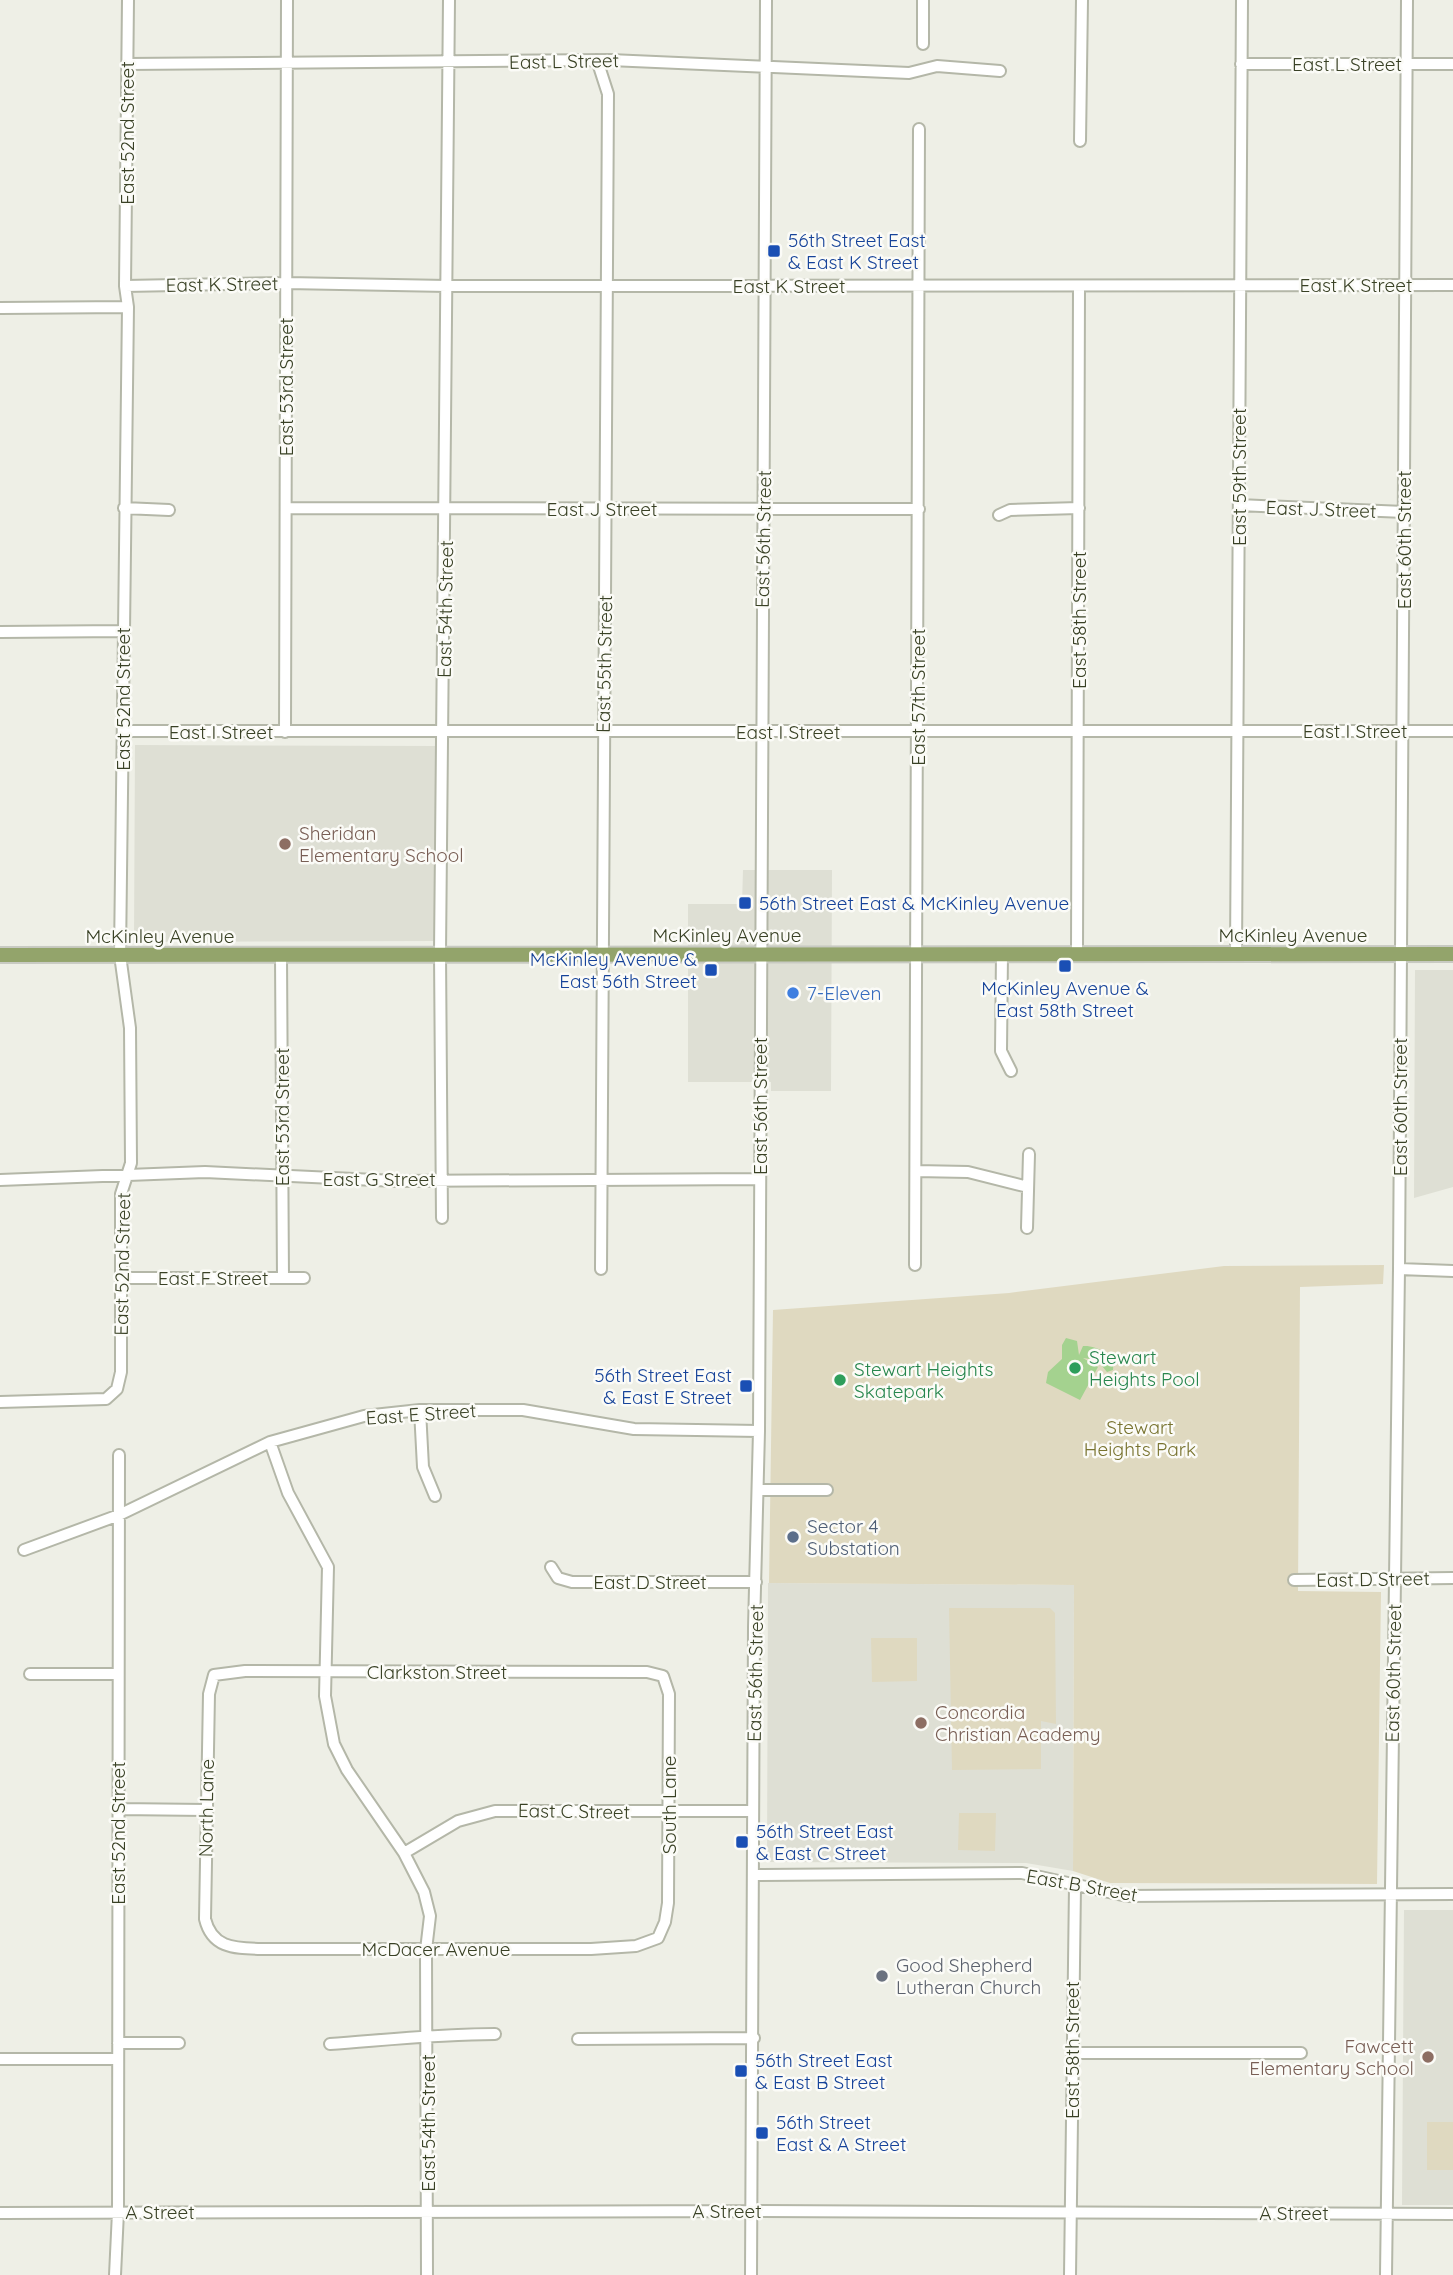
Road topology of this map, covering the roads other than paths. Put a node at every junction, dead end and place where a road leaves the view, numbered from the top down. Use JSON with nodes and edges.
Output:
{"nodes":[{"id":1,"x":128,"y":0,"type":"edge"},
{"id":2,"x":287,"y":0,"type":"edge"},
{"id":3,"x":449,"y":0,"type":"edge"},
{"id":4,"x":766,"y":0,"type":"edge"},
{"id":5,"x":923,"y":0,"type":"edge"},
{"id":6,"x":1082,"y":0,"type":"edge"},
{"id":7,"x":1242,"y":0,"type":"edge"},
{"id":8,"x":1407,"y":0,"type":"edge"},
{"id":9,"x":923,"y":44,"type":"dead end"},
{"id":10,"x":597,"y":60,"type":"junction"},
{"id":11,"x":449,"y":63,"type":"junction"},
{"id":12,"x":127,"y":64,"type":"junction"},
{"id":13,"x":286,"y":64,"type":"junction"},
{"id":14,"x":1241,"y":64,"type":"junction"},
{"id":15,"x":1407,"y":64,"type":"junction"},
{"id":16,"x":1453,"y":64,"type":"edge"},
{"id":17,"x":767,"y":65,"type":"junction"},
{"id":18,"x":1000,"y":71,"type":"dead end"},
{"id":19,"x":919,"y":129,"type":"dead end"},
{"id":20,"x":1080,"y":141,"type":"dead end"},
{"id":21,"x":287,"y":283,"type":"junction"},
{"id":22,"x":1405,"y":284,"type":"junction"},
{"id":23,"x":1453,"y":285,"type":"edge"},
{"id":24,"x":125,"y":286,"type":"junction"},
{"id":25,"x":447,"y":286,"type":"junction"},
{"id":26,"x":607,"y":286,"type":"junction"},
{"id":27,"x":766,"y":286,"type":"junction"},
{"id":28,"x":918,"y":286,"type":"junction"},
{"id":29,"x":1079,"y":286,"type":"junction"},
{"id":30,"x":1241,"y":286,"type":"junction"},
{"id":31,"x":128,"y":307,"type":"junction"},
{"id":32,"x":0,"y":308,"type":"edge"},
{"id":33,"x":1239,"y":505,"type":"junction"},
{"id":34,"x":124,"y":508,"type":"junction"},
{"id":35,"x":286,"y":508,"type":"junction"},
{"id":36,"x":1079,"y":508,"type":"junction"},
{"id":37,"x":446,"y":509,"type":"junction"},
{"id":38,"x":606,"y":509,"type":"junction"},
{"id":39,"x":919,"y":509,"type":"junction"},
{"id":40,"x":169,"y":510,"type":"dead end"},
{"id":41,"x":763,"y":510,"type":"junction"},
{"id":42,"x":1404,"y":512,"type":"junction"},
{"id":43,"x":999,"y":515,"type":"dead end"},
{"id":44,"x":124,"y":631,"type":"junction"},
{"id":45,"x":0,"y":632,"type":"edge"},
{"id":46,"x":123,"y":731,"type":"junction"},
{"id":47,"x":603,"y":731,"type":"junction"},
{"id":48,"x":1078,"y":731,"type":"junction"},
{"id":49,"x":1453,"y":731,"type":"edge"},
{"id":50,"x":285,"y":732,"type":"junction"},
{"id":51,"x":761,"y":732,"type":"junction"},
{"id":52,"x":918,"y":732,"type":"junction"},
{"id":53,"x":1238,"y":732,"type":"junction"},
{"id":54,"x":1404,"y":732,"type":"junction"},
{"id":55,"x":443,"y":733,"type":"junction"},
{"id":56,"x":440,"y":953,"type":"junction"},
{"id":57,"x":604,"y":953,"type":"junction"},
{"id":58,"x":1077,"y":953,"type":"junction"},
{"id":59,"x":918,"y":954,"type":"junction"},
{"id":60,"x":1002,"y":954,"type":"junction"},
{"id":61,"x":1401,"y":954,"type":"junction"},
{"id":62,"x":1453,"y":954,"type":"edge"},
{"id":63,"x":0,"y":955,"type":"edge"},
{"id":64,"x":120,"y":955,"type":"junction"},
{"id":65,"x":760,"y":955,"type":"junction"},
{"id":66,"x":1236,"y":955,"type":"junction"},
{"id":67,"x":281,"y":956,"type":"junction"},
{"id":68,"x":1011,"y":1071,"type":"dead end"},
{"id":69,"x":1029,"y":1154,"type":"dead end"},
{"id":70,"x":916,"y":1171,"type":"junction"},
{"id":71,"x":127,"y":1174,"type":"junction"},
{"id":72,"x":282,"y":1178,"type":"junction"},
{"id":73,"x":601,"y":1178,"type":"junction"},
{"id":74,"x":442,"y":1179,"type":"junction"},
{"id":75,"x":759,"y":1179,"type":"junction"},
{"id":76,"x":0,"y":1180,"type":"edge"},
{"id":77,"x":1028,"y":1187,"type":"junction"},
{"id":78,"x":442,"y":1218,"type":"dead end"},
{"id":79,"x":1027,"y":1228,"type":"dead end"},
{"id":80,"x":915,"y":1265,"type":"dead end"},
{"id":81,"x":601,"y":1269,"type":"dead end"},
{"id":82,"x":1399,"y":1269,"type":"junction"},
{"id":83,"x":1453,"y":1271,"type":"edge"},
{"id":84,"x":121,"y":1278,"type":"junction"},
{"id":85,"x":283,"y":1278,"type":"junction"},
{"id":86,"x":304,"y":1278,"type":"dead end"},
{"id":87,"x":0,"y":1402,"type":"edge"},
{"id":88,"x":420,"y":1410,"type":"junction"},
{"id":89,"x":759,"y":1432,"type":"junction"},
{"id":90,"x":270,"y":1442,"type":"junction"},
{"id":91,"x":119,"y":1455,"type":"dead end"},
{"id":92,"x":758,"y":1490,"type":"junction"},
{"id":93,"x":827,"y":1490,"type":"dead end"},
{"id":94,"x":435,"y":1496,"type":"dead end"},
{"id":95,"x":119,"y":1515,"type":"junction"},
{"id":96,"x":24,"y":1550,"type":"dead end"},
{"id":97,"x":551,"y":1567,"type":"dead end"},
{"id":98,"x":1395,"y":1578,"type":"junction"},
{"id":99,"x":1453,"y":1578,"type":"edge"},
{"id":100,"x":1294,"y":1580,"type":"dead end"},
{"id":101,"x":756,"y":1582,"type":"junction"},
{"id":102,"x":326,"y":1672,"type":"junction"},
{"id":103,"x":30,"y":1674,"type":"dead end"},
{"id":104,"x":118,"y":1674,"type":"junction"},
{"id":105,"x":214,"y":1675,"type":"joint"},
{"id":106,"x":660,"y":1675,"type":"joint"},
{"id":107,"x":118,"y":1809,"type":"junction"},
{"id":108,"x":206,"y":1810,"type":"junction"},
{"id":109,"x":754,"y":1811,"type":"junction"},
{"id":110,"x":670,"y":1812,"type":"junction"},
{"id":111,"x":404,"y":1853,"type":"junction"},
{"id":112,"x":753,"y":1875,"type":"junction"},
{"id":113,"x":1075,"y":1886,"type":"junction"},
{"id":114,"x":1453,"y":1894,"type":"edge"},
{"id":115,"x":1390,"y":1895,"type":"junction"},
{"id":116,"x":658,"y":1938,"type":"joint"},
{"id":117,"x":214,"y":1939,"type":"joint"},
{"id":118,"x":426,"y":1950,"type":"junction"},
{"id":119,"x":427,"y":2034,"type":"junction"},
{"id":120,"x":495,"y":2034,"type":"dead end"},
{"id":121,"x":754,"y":2038,"type":"junction"},
{"id":122,"x":578,"y":2039,"type":"dead end"},
{"id":123,"x":118,"y":2043,"type":"junction"},
{"id":124,"x":179,"y":2043,"type":"dead end"},
{"id":125,"x":330,"y":2044,"type":"dead end"},
{"id":126,"x":1072,"y":2053,"type":"junction"},
{"id":127,"x":1301,"y":2053,"type":"dead end"},
{"id":128,"x":0,"y":2059,"type":"edge"},
{"id":129,"x":117,"y":2059,"type":"junction"},
{"id":130,"x":753,"y":2211,"type":"junction"},
{"id":131,"x":118,"y":2212,"type":"junction"},
{"id":132,"x":428,"y":2212,"type":"junction"},
{"id":133,"x":0,"y":2213,"type":"edge"},
{"id":134,"x":1387,"y":2213,"type":"junction"},
{"id":135,"x":1072,"y":2214,"type":"junction"},
{"id":136,"x":1453,"y":2214,"type":"edge"},
{"id":137,"x":115,"y":2275,"type":"edge"},
{"id":138,"x":427,"y":2275,"type":"edge"},
{"id":139,"x":751,"y":2275,"type":"edge"},
{"id":140,"x":1070,"y":2275,"type":"edge"},
{"id":141,"x":1386,"y":2275,"type":"edge"}],
"edges":[{"from":1,"to":12,"type":"street","name":"East 52nd Street"},
{"from":2,"to":13,"type":"street","name":"East 53rd Street"},
{"from":3,"to":11,"type":"street","name":"East 54th Street"},
{"from":4,"to":17,"type":"street","name":"East 56th Street"},
{"from":5,"to":9,"type":"street"},
{"from":6,"to":20,"type":"street"},
{"from":7,"to":14,"type":"street","name":"East 59th Street"},
{"from":8,"to":15,"type":"street","name":"East 60th Street"},
{"from":10,"to":11,"type":"street","name":"East L Street"},
{"from":10,"to":17,"type":"street","name":"East L Street"},
{"from":10,"to":26,"type":"street","name":"East 55th Street"},
{"from":11,"to":13,"type":"street","name":"East L Street"},
{"from":11,"to":25,"type":"street","name":"East 54th Street"},
{"from":12,"to":13,"type":"street","name":"East L Street"},
{"from":12,"to":24,"type":"street","name":"East 52nd Street"},
{"from":13,"to":21,"type":"street","name":"East 53rd Street"},
{"from":14,"to":15,"type":"street","name":"East L Street"},
{"from":14,"to":30,"type":"street","name":"East 59th Street"},
{"from":15,"to":16,"type":"street","name":"East L Street"},
{"from":15,"to":22,"type":"street","name":"East 60th Street"},
{"from":17,"to":18,"type":"street","name":"East L Street"},
{"from":17,"to":27,"type":"street","name":"East 56th Street"},
{"from":19,"to":28,"type":"street","name":"East 57th Street"},
{"from":21,"to":24,"type":"street","name":"East K Street"},
{"from":21,"to":25,"type":"street","name":"East K Street"},
{"from":21,"to":35,"type":"street","name":"East 53rd Street"},
{"from":22,"to":23,"type":"street","name":"East K Street"},
{"from":22,"to":30,"type":"street","name":"East K Street"},
{"from":22,"to":42,"type":"street","name":"East 60th Street"},
{"from":24,"to":31,"type":"street","name":"East 52nd Street"},
{"from":25,"to":26,"type":"street","name":"East K Street"},
{"from":25,"to":37,"type":"street","name":"East 54th Street"},
{"from":26,"to":27,"type":"street","name":"East K Street"},
{"from":26,"to":38,"type":"street","name":"East 55th Street"},
{"from":27,"to":28,"type":"street","name":"East K Street"},
{"from":27,"to":41,"type":"street","name":"East 56th Street"},
{"from":28,"to":29,"type":"street","name":"East K Street"},
{"from":28,"to":39,"type":"street","name":"East 57th Street"},
{"from":29,"to":30,"type":"street","name":"East K Street"},
{"from":29,"to":36,"type":"street","name":"East 58th Street"},
{"from":30,"to":33,"type":"street","name":"East 59th Street"},
{"from":31,"to":32,"type":"street"},
{"from":31,"to":34,"type":"street","name":"East 52nd Street"},
{"from":33,"to":42,"type":"street","name":"East J Street"},
{"from":33,"to":53,"type":"street","name":"East 59th Street"},
{"from":34,"to":40,"type":"street"},
{"from":34,"to":44,"type":"street","name":"East 52nd Street"},
{"from":35,"to":37,"type":"street","name":"East J Street"},
{"from":35,"to":50,"type":"street","name":"East 53rd Street"},
{"from":36,"to":43,"type":"street"},
{"from":36,"to":48,"type":"street","name":"East 58th Street"},
{"from":37,"to":38,"type":"street","name":"East J Street"},
{"from":37,"to":55,"type":"street","name":"East 54th Street"},
{"from":38,"to":41,"type":"street","name":"East J Street"},
{"from":38,"to":47,"type":"street","name":"East 55th Street"},
{"from":39,"to":41,"type":"street","name":"East J Street"},
{"from":39,"to":52,"type":"street","name":"East 57th Street"},
{"from":41,"to":51,"type":"street","name":"East 56th Street"},
{"from":42,"to":54,"type":"street","name":"East 60th Street"},
{"from":44,"to":45,"type":"street"},
{"from":44,"to":46,"type":"street","name":"East 52nd Street"},
{"from":46,"to":50,"type":"street","name":"East I Street"},
{"from":46,"to":64,"type":"street","name":"East 52nd Street"},
{"from":47,"to":51,"type":"street","name":"East I Street"},
{"from":47,"to":55,"type":"street","name":"East I Street"},
{"from":47,"to":57,"type":"street","name":"East 55th Street"},
{"from":48,"to":52,"type":"street","name":"East I Street"},
{"from":48,"to":53,"type":"street","name":"East I Street"},
{"from":48,"to":58,"type":"street","name":"East 58th Street"},
{"from":49,"to":54,"type":"street","name":"East I Street"},
{"from":50,"to":55,"type":"street","name":"East I Street"},
{"from":51,"to":52,"type":"street","name":"East I Street"},
{"from":51,"to":65,"type":"street","name":"East 56th Street"},
{"from":52,"to":59,"type":"street","name":"East 57th Street"},
{"from":53,"to":54,"type":"street","name":"East I Street"},
{"from":53,"to":66,"type":"street","name":"East 59th Street"},
{"from":54,"to":61,"type":"street","name":"East 60th Street"},
{"from":55,"to":56,"type":"street","name":"East 54th Street"},
{"from":56,"to":57,"type":"main road","name":"McKinley Avenue"},
{"from":56,"to":67,"type":"main road","name":"McKinley Avenue"},
{"from":56,"to":74,"type":"street","name":"East 54th Street"},
{"from":57,"to":65,"type":"main road","name":"McKinley Avenue"},
{"from":57,"to":73,"type":"street","name":"East 55th Street"},
{"from":58,"to":60,"type":"main road","name":"McKinley Avenue"},
{"from":58,"to":66,"type":"main road","name":"McKinley Avenue"},
{"from":59,"to":60,"type":"main road","name":"McKinley Avenue"},
{"from":59,"to":65,"type":"main road","name":"McKinley Avenue"},
{"from":59,"to":70,"type":"street","name":"East 57th Street"},
{"from":60,"to":68,"type":"street"},
{"from":61,"to":62,"type":"main road","name":"McKinley Avenue"},
{"from":61,"to":66,"type":"main road","name":"McKinley Avenue"},
{"from":61,"to":82,"type":"street","name":"East 60th Street"},
{"from":63,"to":64,"type":"main road","name":"McKinley Avenue"},
{"from":64,"to":67,"type":"main road","name":"McKinley Avenue"},
{"from":64,"to":71,"type":"street","name":"East 52nd Street"},
{"from":65,"to":75,"type":"street","name":"East 56th Street"},
{"from":67,"to":72,"type":"street","name":"East 53rd Street"},
{"from":69,"to":77,"type":"street"},
{"from":70,"to":77,"type":"street"},
{"from":70,"to":80,"type":"street","name":"East 57th Street"},
{"from":71,"to":72,"type":"street","name":"East G Street"},
{"from":71,"to":76,"type":"street","name":"East G Street"},
{"from":71,"to":84,"type":"street","name":"East 52nd Street"},
{"from":72,"to":74,"type":"street","name":"East G Street"},
{"from":72,"to":85,"type":"street","name":"East 53rd Street"},
{"from":73,"to":74,"type":"street","name":"East G Street"},
{"from":73,"to":75,"type":"street","name":"East G Street"},
{"from":73,"to":81,"type":"street","name":"East 55th Street"},
{"from":74,"to":78,"type":"street","name":"East 54th Street"},
{"from":75,"to":89,"type":"street","name":"East 56th Street"},
{"from":77,"to":79,"type":"street"},
{"from":82,"to":83,"type":"street"},
{"from":82,"to":98,"type":"street","name":"East 60th Street"},
{"from":84,"to":85,"type":"street","name":"East F Street"},
{"from":84,"to":87,"type":"street","name":"East 52nd Street"},
{"from":85,"to":86,"type":"street","name":"East F Street"},
{"from":88,"to":89,"type":"street","name":"East E Street"},
{"from":88,"to":90,"type":"street","name":"East E Street"},
{"from":88,"to":94,"type":"street"},
{"from":89,"to":92,"type":"street","name":"East 56th Street"},
{"from":90,"to":95,"type":"street","name":"East E Street"},
{"from":90,"to":102,"type":"street","name":"East 54th Street"},
{"from":91,"to":95,"type":"street","name":"East 52nd Street"},
{"from":92,"to":93,"type":"street"},
{"from":92,"to":101,"type":"street","name":"East 56th Street"},
{"from":95,"to":96,"type":"street","name":"East E Street"},
{"from":95,"to":104,"type":"street","name":"East 52nd Street"},
{"from":97,"to":101,"type":"street","name":"East D Street"},
{"from":98,"to":99,"type":"street","name":"East D Street"},
{"from":98,"to":100,"type":"street","name":"East D Street"},
{"from":98,"to":115,"type":"street","name":"East 60th Street"},
{"from":101,"to":109,"type":"street","name":"East 56th Street"},
{"from":102,"to":105,"type":"street","name":"Clarkston Street"},
{"from":102,"to":106,"type":"street","name":"Clarkston Street"},
{"from":102,"to":111,"type":"street","name":"East 54th Street"},
{"from":103,"to":104,"type":"street"},
{"from":104,"to":107,"type":"street","name":"East 52nd Street"},
{"from":105,"to":108,"type":"street","name":"North Lane"},
{"from":106,"to":110,"type":"street","name":"South Lane"},
{"from":107,"to":108,"type":"street"},
{"from":107,"to":123,"type":"street","name":"East 52nd Street"},
{"from":108,"to":117,"type":"street","name":"North Lane"},
{"from":109,"to":110,"type":"street","name":"East C Street"},
{"from":109,"to":112,"type":"street","name":"East 56th Street"},
{"from":110,"to":111,"type":"street","name":"East C Street"},
{"from":110,"to":116,"type":"street","name":"South Lane"},
{"from":111,"to":118,"type":"street","name":"East 54th Street"},
{"from":112,"to":113,"type":"street","name":"East B Street"},
{"from":112,"to":121,"type":"street","name":"East 56th Street"},
{"from":113,"to":115,"type":"street","name":"East B Street"},
{"from":113,"to":126,"type":"street","name":"East 58th Street"},
{"from":114,"to":115,"type":"street","name":"East B Street"},
{"from":115,"to":134,"type":"street","name":"East 60th Street"},
{"from":116,"to":118,"type":"street","name":"McDacer Avenue"},
{"from":117,"to":118,"type":"street","name":"McDacer Avenue"},
{"from":118,"to":119,"type":"street","name":"East 54th Street"},
{"from":119,"to":120,"type":"street"},
{"from":119,"to":125,"type":"street"},
{"from":119,"to":132,"type":"street","name":"East 54th Street"},
{"from":121,"to":122,"type":"street"},
{"from":121,"to":130,"type":"street","name":"East 56th Street"},
{"from":123,"to":124,"type":"street"},
{"from":123,"to":129,"type":"street","name":"East 52nd Street"},
{"from":126,"to":127,"type":"street"},
{"from":126,"to":135,"type":"street","name":"East 58th Street"},
{"from":128,"to":129,"type":"street"},
{"from":129,"to":131,"type":"street","name":"East 52nd Street"},
{"from":130,"to":132,"type":"street","name":"A Street"},
{"from":130,"to":135,"type":"street","name":"A Street"},
{"from":130,"to":139,"type":"street","name":"East 56th Street"},
{"from":131,"to":132,"type":"street","name":"A Street"},
{"from":131,"to":133,"type":"street","name":"A Street"},
{"from":131,"to":137,"type":"street","name":"East 52nd Street"},
{"from":132,"to":138,"type":"street","name":"East 54th Street"},
{"from":134,"to":135,"type":"street","name":"A Street"},
{"from":134,"to":136,"type":"street","name":"A Street"},
{"from":134,"to":141,"type":"street","name":"East 60th Street"},
{"from":135,"to":140,"type":"street","name":"East 58th Street"}]}
